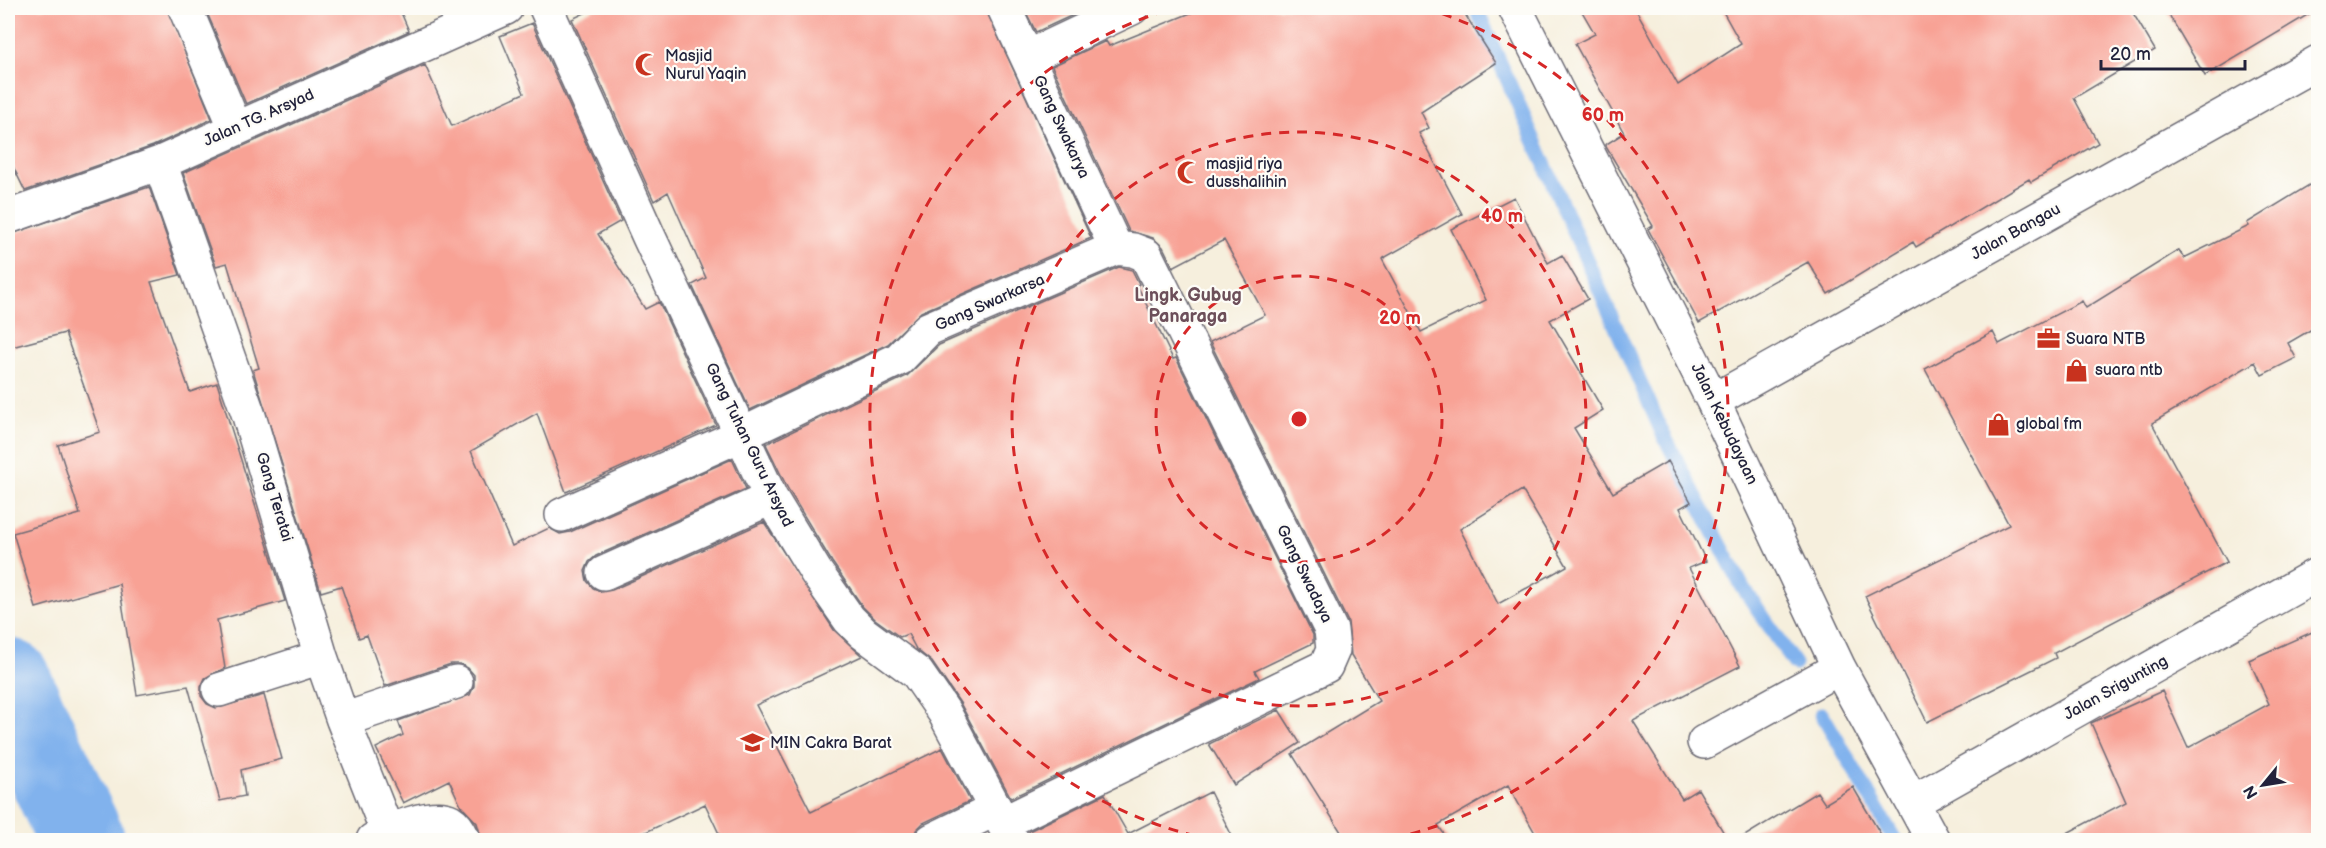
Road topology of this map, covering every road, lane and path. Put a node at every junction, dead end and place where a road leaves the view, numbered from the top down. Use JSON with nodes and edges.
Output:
{"nodes":[{"id":1,"x":184,"y":8,"type":"edge"},
{"id":2,"x":506,"y":8,"type":"edge"},
{"id":3,"x":546,"y":8,"type":"edge"},
{"id":4,"x":1004,"y":8,"type":"edge"},
{"id":5,"x":1132,"y":8,"type":"edge"},
{"id":6,"x":1515,"y":8,"type":"edge"},
{"id":7,"x":1028,"y":57,"type":"junction"},
{"id":8,"x":2319,"y":62,"type":"edge"},
{"id":9,"x":236,"y":129,"type":"junction"},
{"id":10,"x":160,"y":163,"type":"junction"},
{"id":11,"x":8,"y":217,"type":"edge"},
{"id":12,"x":1116,"y":248,"type":"junction"},
{"id":13,"x":1713,"y":401,"type":"junction"},
{"id":14,"x":743,"y":434,"type":"junction"},
{"id":15,"x":771,"y":498,"type":"junction"},
{"id":16,"x":562,"y":515,"type":"dead end"},
{"id":17,"x":604,"y":573,"type":"dead end"},
{"id":18,"x":2319,"y":574,"type":"edge"},
{"id":19,"x":321,"y":657,"type":"junction"},
{"id":20,"x":1839,"y":669,"type":"junction"},
{"id":21,"x":456,"y":682,"type":"dead end"},
{"id":22,"x":219,"y":690,"type":"dead end"},
{"id":23,"x":343,"y":720,"type":"junction"},
{"id":24,"x":1704,"y":742,"type":"dead end"},
{"id":25,"x":1913,"y":802,"type":"junction"},
{"id":26,"x":1003,"y":825,"type":"edge"},
{"id":27,"x":380,"y":836,"type":"edge"},
{"id":28,"x":464,"y":840,"type":"edge"},
{"id":29,"x":932,"y":840,"type":"edge"},
{"id":30,"x":1933,"y":840,"type":"edge"}],
"edges":[{"from":1,"to":9,"type":"street"},
{"from":2,"to":9,"type":"street","name":"Jalan TG. Arsyad"},
{"from":3,"to":14,"type":"street","name":"Gang Tuhan Guru Arsyad"},
{"from":4,"to":7,"type":"street","name":"Gang Swakarya"},
{"from":5,"to":7,"type":"street"},
{"from":6,"to":13,"type":"street","name":"Jalan Kebudayaan"},
{"from":7,"to":12,"type":"street","name":"Gang Swakarya"},
{"from":8,"to":13,"type":"street","name":"Jalan Bangau"},
{"from":9,"to":10,"type":"street","name":"Jalan TG. Arsyad"},
{"from":10,"to":11,"type":"street","name":"Jalan TG. Arsyad"},
{"from":10,"to":19,"type":"street","name":"Gang Teratai"},
{"from":12,"to":14,"type":"street","name":"Gang Swarkarsa"},
{"from":12,"to":26,"type":"street","name":"Gang Swadaya"},
{"from":13,"to":20,"type":"street","name":"Jalan Kebudayaan"},
{"from":14,"to":15,"type":"street","name":"Gang Tuhan Guru Arsyad"},
{"from":14,"to":16,"type":"street","name":"Gang Swarkarsa"},
{"from":15,"to":17,"type":"street"},
{"from":15,"to":26,"type":"street","name":"Gang Tuhan Guru Arsyad"},
{"from":18,"to":25,"type":"street","name":"Jalan Srigunting"},
{"from":19,"to":22,"type":"street"},
{"from":19,"to":23,"type":"street","name":"Gang Teratai"},
{"from":20,"to":24,"type":"street"},
{"from":20,"to":25,"type":"street","name":"Jalan Kebudayaan"},
{"from":21,"to":23,"type":"street"},
{"from":23,"to":27,"type":"street","name":"Gang Teratai"},
{"from":25,"to":30,"type":"street","name":"Jalan Kebudayaan"},
{"from":26,"to":29,"type":"street"},
{"from":27,"to":28,"type":"street"}]}
